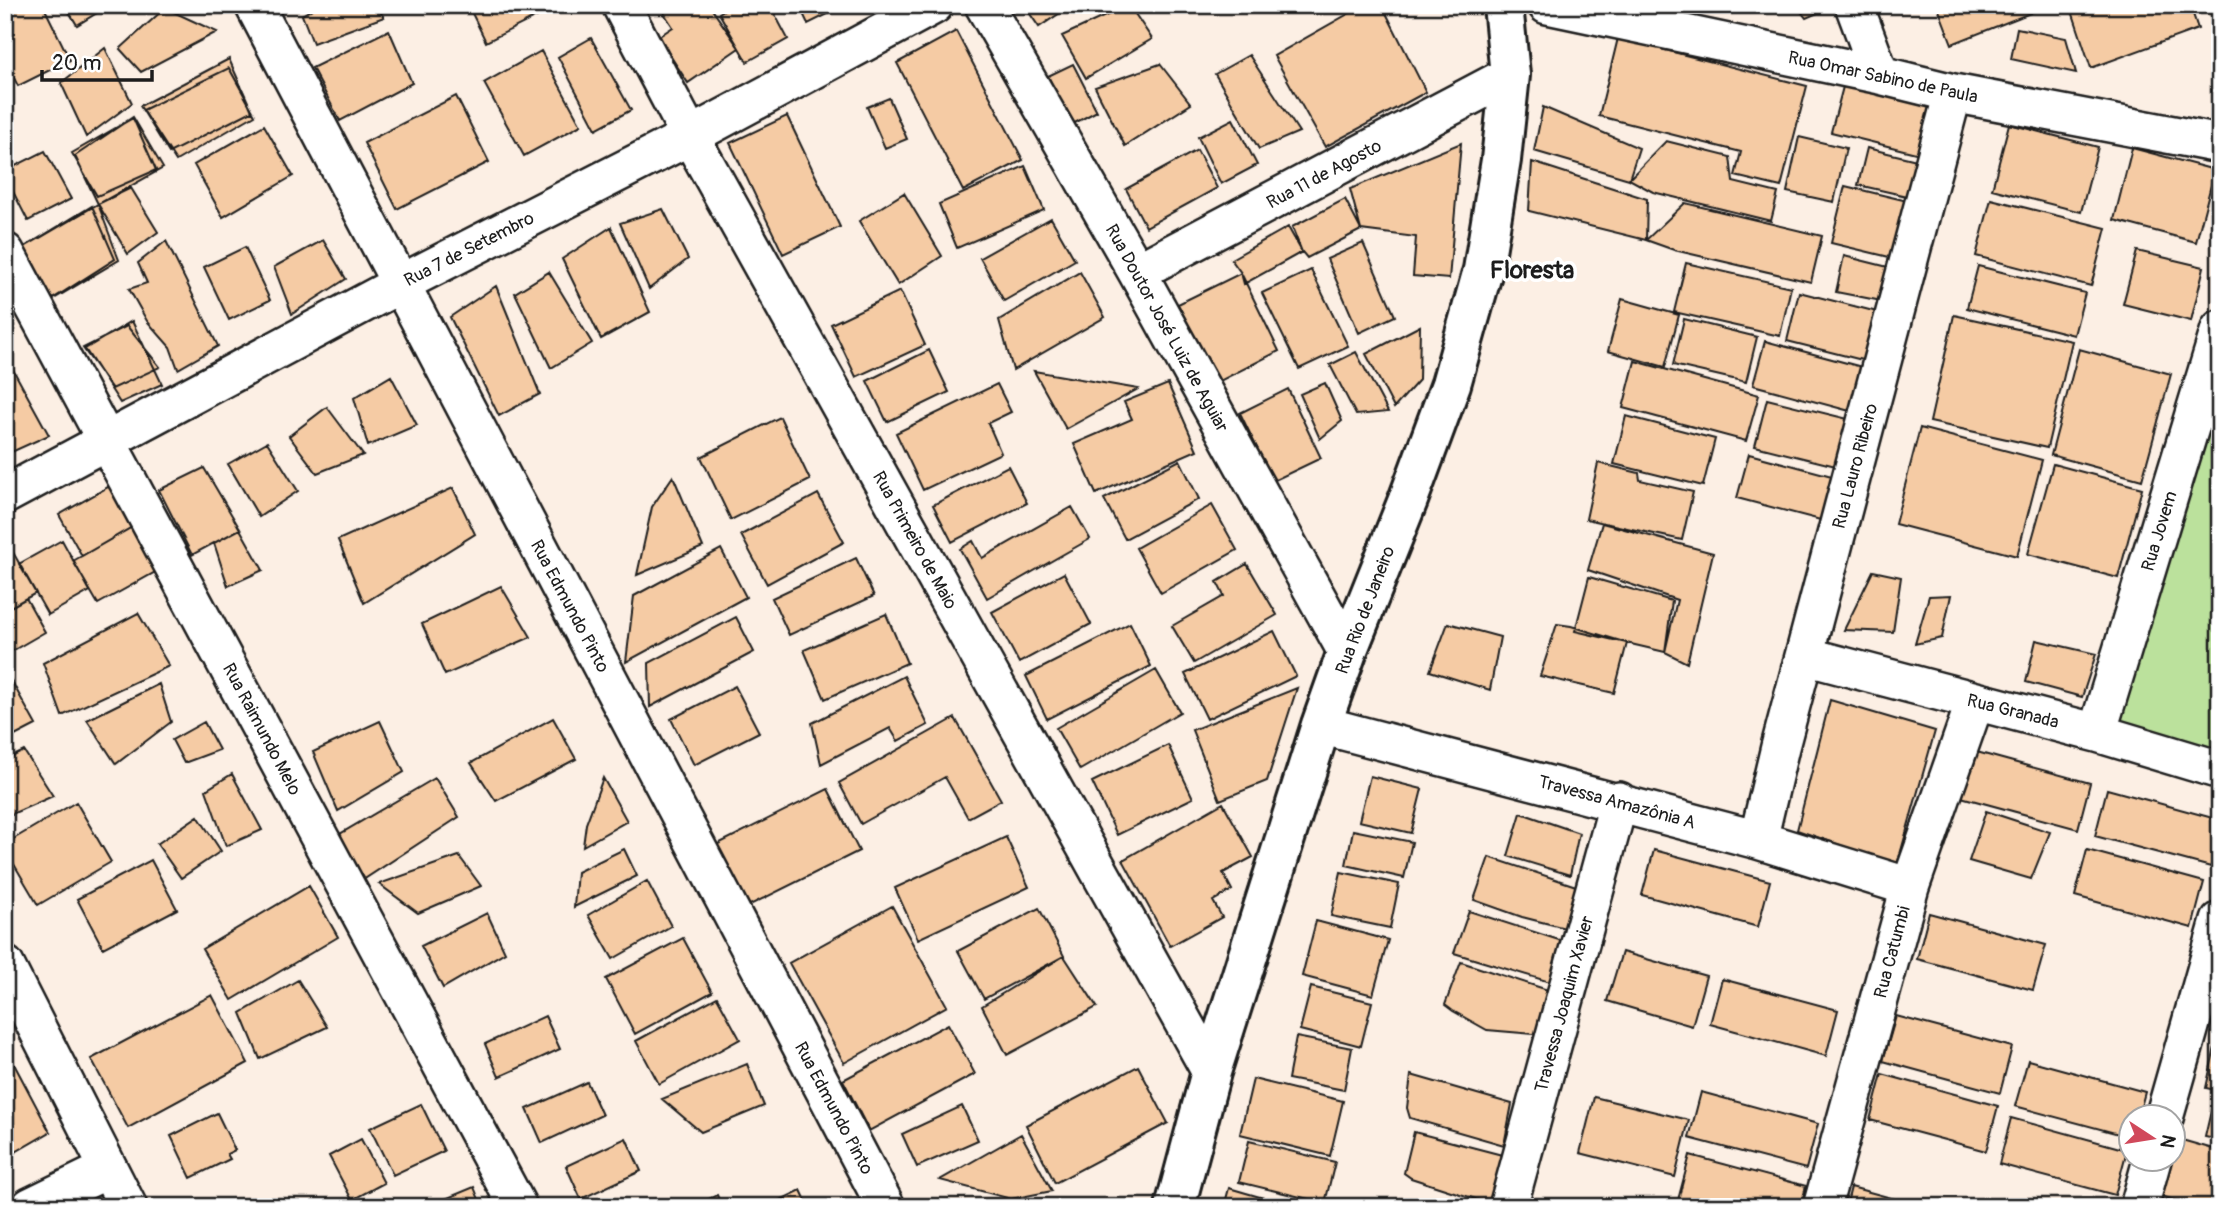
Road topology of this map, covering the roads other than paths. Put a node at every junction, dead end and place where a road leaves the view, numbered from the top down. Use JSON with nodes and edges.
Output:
{"nodes":[{"id":1,"x":254,"y":5,"type":"edge"},
{"id":2,"x":621,"y":5,"type":"edge"},
{"id":3,"x":934,"y":5,"type":"edge"},
{"id":4,"x":984,"y":5,"type":"edge"},
{"id":5,"x":1503,"y":5,"type":"edge"},
{"id":6,"x":1547,"y":5,"type":"edge"},
{"id":7,"x":1854,"y":5,"type":"edge"},
{"id":8,"x":1510,"y":75,"type":"junction"},
{"id":9,"x":1880,"y":75,"type":"junction"},
{"id":10,"x":1953,"y":93,"type":"junction"},
{"id":11,"x":690,"y":136,"type":"junction"},
{"id":12,"x":2220,"y":144,"type":"edge"},
{"id":13,"x":5,"y":252,"type":"edge"},
{"id":14,"x":1137,"y":272,"type":"junction"},
{"id":15,"x":400,"y":284,"type":"junction"},
{"id":16,"x":2220,"y":329,"type":"edge"},
{"id":17,"x":108,"y":441,"type":"junction"},
{"id":18,"x":5,"y":495,"type":"edge"},
{"id":19,"x":1347,"y":653,"type":"junction"},
{"id":20,"x":1805,"y":656,"type":"junction"},
{"id":21,"x":1975,"y":702,"type":"junction"},
{"id":22,"x":1321,"y":724,"type":"junction"},
{"id":23,"x":2097,"y":733,"type":"junction"},
{"id":24,"x":2220,"y":770,"type":"edge"},
{"id":25,"x":1619,"y":802,"type":"junction"},
{"id":26,"x":1758,"y":840,"type":"junction"},
{"id":27,"x":1910,"y":887,"type":"junction"},
{"id":28,"x":2220,"y":921,"type":"edge"},
{"id":29,"x":5,"y":965,"type":"edge"},
{"id":30,"x":1211,"y":1072,"type":"junction"},
{"id":31,"x":2168,"y":1104,"type":"edge"},
{"id":32,"x":108,"y":1169,"type":"junction"},
{"id":33,"x":2148,"y":1174,"type":"edge"},
{"id":34,"x":30,"y":1207,"type":"edge"},
{"id":35,"x":128,"y":1207,"type":"edge"},
{"id":36,"x":518,"y":1207,"type":"edge"},
{"id":37,"x":886,"y":1207,"type":"edge"},
{"id":38,"x":1175,"y":1207,"type":"edge"},
{"id":39,"x":1508,"y":1207,"type":"edge"},
{"id":40,"x":1822,"y":1207,"type":"edge"},
{"id":41,"x":2139,"y":1207,"type":"edge"}],
"edges":[{"from":1,"to":15,"type":"street","name":"Rua Edmundo Pinto"},
{"from":2,"to":11,"type":"street","name":"Rua Primeiro de Maio"},
{"from":3,"to":11,"type":"street","name":"Rua 7 de Setembro"},
{"from":4,"to":14,"type":"street","name":"Rua Doutor José Luiz de Aguiar"},
{"from":5,"to":8,"type":"main road","name":"Rua Rio de Janeiro"},
{"from":6,"to":9,"type":"street","name":"Rua Omar Sabino de Paula"},
{"from":7,"to":9,"type":"street"},
{"from":8,"to":14,"type":"street","name":"Rua 11 de Agosto"},
{"from":8,"to":19,"type":"main road","name":"Rua Rio de Janeiro"},
{"from":9,"to":10,"type":"street","name":"Rua Omar Sabino de Paula"},
{"from":10,"to":12,"type":"street","name":"Rua Omar Sabino de Paula"},
{"from":10,"to":20,"type":"street","name":"Rua Lauro Ribeiro"},
{"from":11,"to":15,"type":"street","name":"Rua 7 de Setembro"},
{"from":11,"to":30,"type":"street","name":"Rua Primeiro de Maio"},
{"from":13,"to":17,"type":"street","name":"Rua Raimundo Melo"},
{"from":14,"to":19,"type":"street","name":"Rua Doutor José Luiz de Aguiar"},
{"from":15,"to":17,"type":"street","name":"Rua 7 de Setembro"},
{"from":15,"to":37,"type":"street","name":"Rua Edmundo Pinto"},
{"from":16,"to":23,"type":"street","name":"Rua Jovem"},
{"from":17,"to":18,"type":"street","name":"Rua 7 de Setembro"},
{"from":17,"to":36,"type":"street","name":"Rua Raimundo Melo"},
{"from":19,"to":22,"type":"main road","name":"Rua Rio de Janeiro"},
{"from":20,"to":21,"type":"street","name":"Rua Granada"},
{"from":20,"to":26,"type":"street","name":"Rua Lauro Ribeiro"},
{"from":21,"to":23,"type":"street","name":"Rua Granada"},
{"from":21,"to":27,"type":"street","name":"Rua Catumbi"},
{"from":22,"to":25,"type":"street","name":"Travessa Amazônia A"},
{"from":22,"to":30,"type":"main road","name":"Rua Rio de Janeiro"},
{"from":23,"to":24,"type":"street","name":"Rua Granada"},
{"from":25,"to":26,"type":"street","name":"Travessa Amazônia A"},
{"from":25,"to":39,"type":"street","name":"Travessa Joaquim Xavier"},
{"from":26,"to":27,"type":"street","name":"Travessa Amazônia A"},
{"from":27,"to":40,"type":"street","name":"Rua Catumbi"},
{"from":28,"to":31,"type":"street"},
{"from":29,"to":32,"type":"street"},
{"from":30,"to":38,"type":"main road","name":"Rua Rio de Janeiro"},
{"from":32,"to":34,"type":"street"},
{"from":32,"to":35,"type":"street"},
{"from":33,"to":41,"type":"street"}]}
